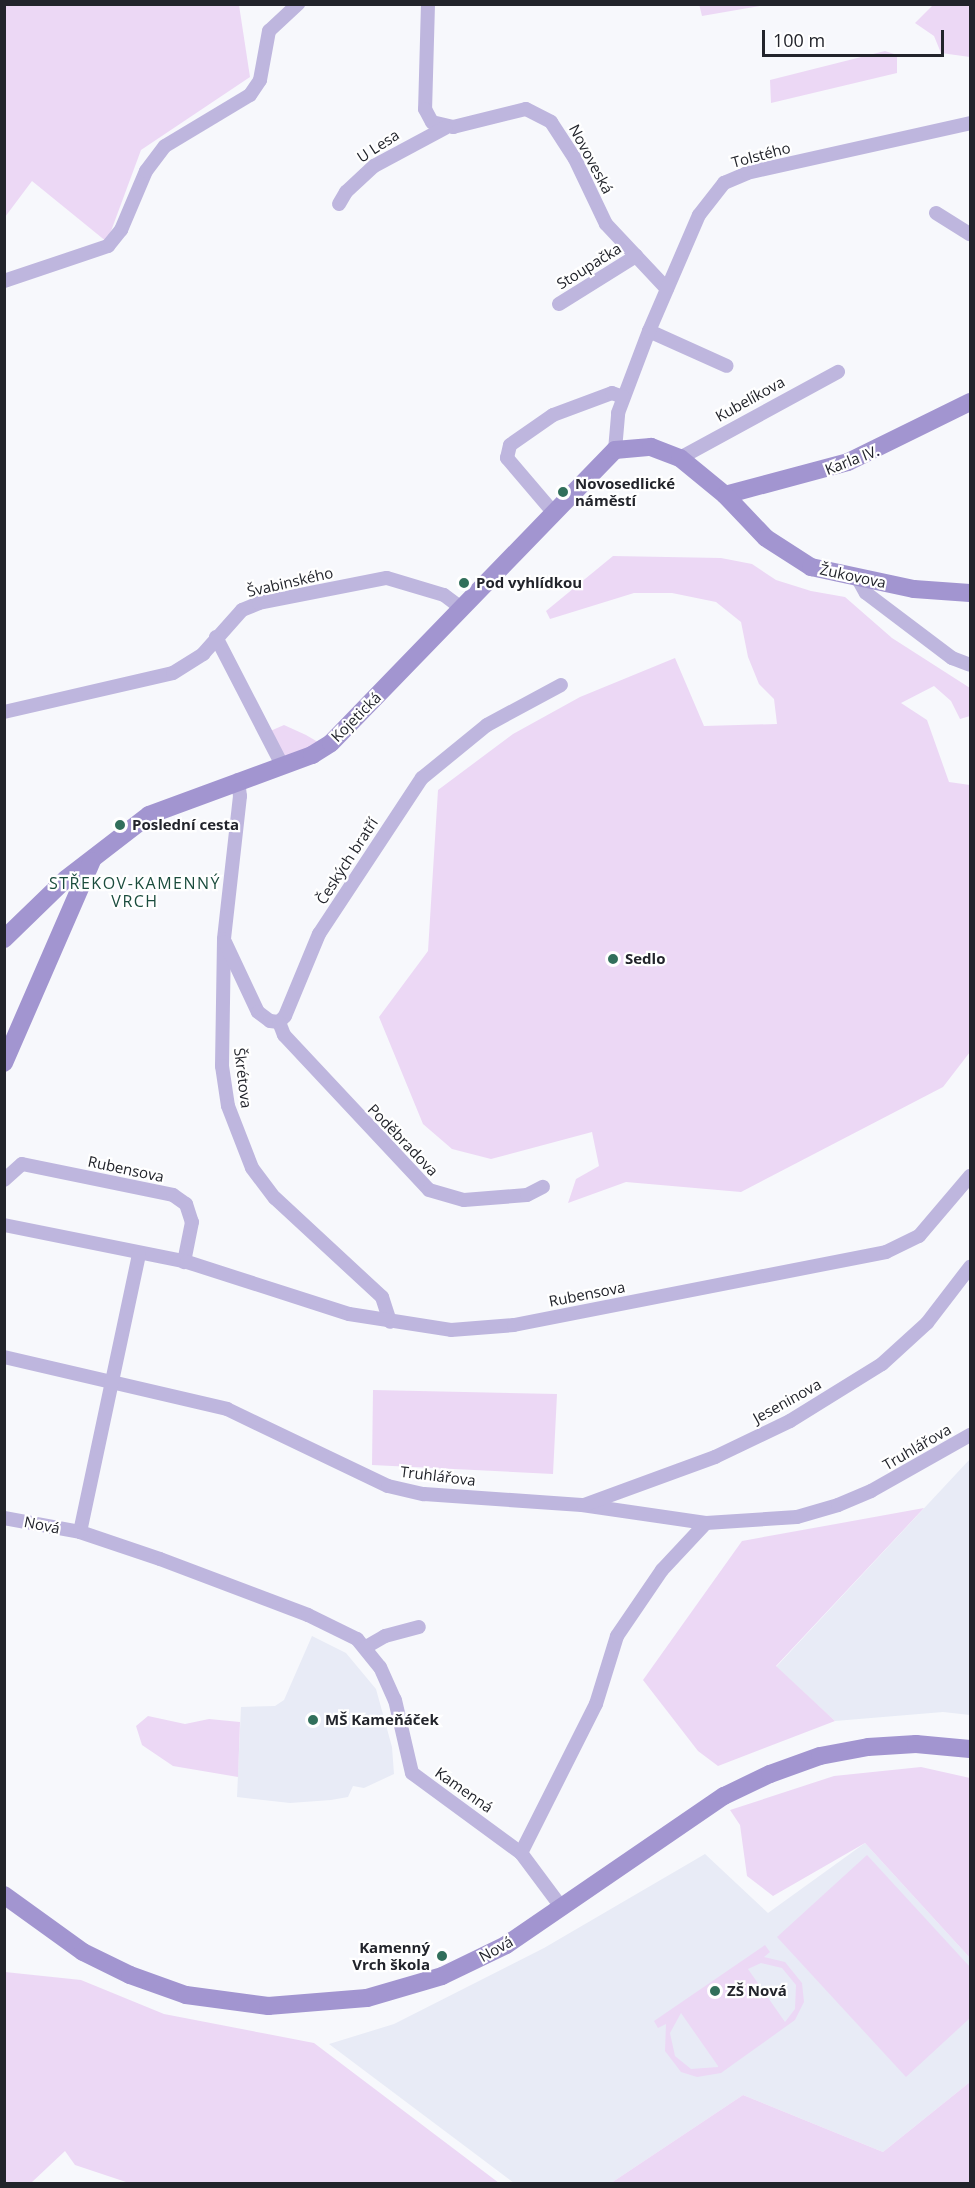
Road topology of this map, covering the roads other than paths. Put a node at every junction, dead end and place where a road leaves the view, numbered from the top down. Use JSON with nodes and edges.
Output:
{"nodes":[{"id":1,"x":298,"y":4,"type":"edge"},
{"id":2,"x":428,"y":4,"type":"edge"},
{"id":3,"x":970,"y":123,"type":"edge"},
{"id":4,"x":445,"y":128,"type":"junction"},
{"id":5,"x":339,"y":204,"type":"dead end"},
{"id":6,"x":936,"y":213,"type":"dead end"},
{"id":7,"x":970,"y":234,"type":"edge"},
{"id":8,"x":636,"y":256,"type":"junction"},
{"id":9,"x":4,"y":281,"type":"edge"},
{"id":10,"x":667,"y":289,"type":"junction"},
{"id":11,"x":559,"y":304,"type":"dead end"},
{"id":12,"x":649,"y":331,"type":"junction"},
{"id":13,"x":727,"y":366,"type":"dead end"},
{"id":14,"x":838,"y":372,"type":"dead end"},
{"id":15,"x":623,"y":397,"type":"junction"},
{"id":16,"x":970,"y":402,"type":"edge"},
{"id":17,"x":615,"y":450,"type":"junction"},
{"id":18,"x":680,"y":458,"type":"junction"},
{"id":19,"x":725,"y":495,"type":"junction"},
{"id":20,"x":554,"y":512,"type":"junction"},
{"id":21,"x":857,"y":577,"type":"junction"},
{"id":22,"x":970,"y":593,"type":"edge"},
{"id":23,"x":462,"y":608,"type":"junction"},
{"id":24,"x":216,"y":637,"type":"junction"},
{"id":25,"x":970,"y":665,"type":"edge"},
{"id":26,"x":561,"y":686,"type":"dead end"},
{"id":27,"x":4,"y":712,"type":"edge"},
{"id":28,"x":282,"y":765,"type":"junction"},
{"id":29,"x":237,"y":780,"type":"junction"},
{"id":30,"x":93,"y":858,"type":"junction"},
{"id":31,"x":4,"y":939,"type":"edge"},
{"id":32,"x":224,"y":939,"type":"junction"},
{"id":33,"x":279,"y":1022,"type":"junction"},
{"id":34,"x":4,"y":1063,"type":"edge"},
{"id":35,"x":970,"y":1176,"type":"edge"},
{"id":36,"x":4,"y":1180,"type":"edge"},
{"id":37,"x":543,"y":1187,"type":"dead end"},
{"id":38,"x":4,"y":1225,"type":"edge"},
{"id":39,"x":139,"y":1255,"type":"junction"},
{"id":40,"x":184,"y":1262,"type":"junction"},
{"id":41,"x":970,"y":1267,"type":"edge"},
{"id":42,"x":390,"y":1323,"type":"junction"},
{"id":43,"x":4,"y":1357,"type":"edge"},
{"id":44,"x":114,"y":1380,"type":"junction"},
{"id":45,"x":970,"y":1435,"type":"edge"},
{"id":46,"x":582,"y":1505,"type":"junction"},
{"id":47,"x":4,"y":1518,"type":"edge"},
{"id":48,"x":706,"y":1523,"type":"junction"},
{"id":49,"x":80,"y":1532,"type":"junction"},
{"id":50,"x":418,"y":1627,"type":"dead end"},
{"id":51,"x":366,"y":1647,"type":"junction"},
{"id":52,"x":970,"y":1749,"type":"edge"},
{"id":53,"x":521,"y":1853,"type":"junction"},
{"id":54,"x":4,"y":1895,"type":"edge"},
{"id":55,"x":562,"y":1908,"type":"junction"}],
"edges":[{"from":1,"to":9,"type":"street"},
{"from":2,"to":4,"type":"street"},
{"from":3,"to":10,"type":"street","name":"Tolstého"},
{"from":4,"to":5,"type":"street","name":"U Lesa"},
{"from":4,"to":8,"type":"street","name":"Novoveská"},
{"from":6,"to":7,"type":"street"},
{"from":8,"to":10,"type":"street","name":"Novoveská"},
{"from":8,"to":11,"type":"street","name":"Stoupačka"},
{"from":10,"to":12,"type":"street","name":"Tolstého"},
{"from":12,"to":13,"type":"street"},
{"from":12,"to":15,"type":"street"},
{"from":14,"to":18,"type":"street","name":"Kubelíkova"},
{"from":15,"to":17,"type":"street"},
{"from":15,"to":20,"type":"street"},
{"from":16,"to":19,"type":"street","name":"Karla IV."},
{"from":17,"to":18,"type":"street"},
{"from":17,"to":20,"type":"street"},
{"from":18,"to":19,"type":"street"},
{"from":19,"to":21,"type":"street","name":"Žukovova"},
{"from":20,"to":23,"type":"street","name":"Kojetická"},
{"from":21,"to":22,"type":"street","name":"Žukovova"},
{"from":21,"to":25,"type":"street"},
{"from":23,"to":24,"type":"street","name":"Švabinského"},
{"from":23,"to":28,"type":"street","name":"Kojetická"},
{"from":24,"to":27,"type":"street","name":"Švabinského"},
{"from":24,"to":28,"type":"street"},
{"from":26,"to":33,"type":"street","name":"Českých bratří"},
{"from":28,"to":29,"type":"street","name":"Kojetická"},
{"from":29,"to":30,"type":"street","name":"Kojetická"},
{"from":29,"to":32,"type":"street","name":"Škrétova"},
{"from":30,"to":31,"type":"street","name":"Kojetická"},
{"from":30,"to":34,"type":"street"},
{"from":32,"to":33,"type":"street"},
{"from":32,"to":42,"type":"street","name":"Škrétova"},
{"from":33,"to":37,"type":"street","name":"Poděbradova"},
{"from":35,"to":42,"type":"street","name":"Rubensova"},
{"from":36,"to":40,"type":"street","name":"Rubensova"},
{"from":38,"to":39,"type":"street","name":"Rubensova"},
{"from":39,"to":40,"type":"street","name":"Rubensova"},
{"from":39,"to":44,"type":"street"},
{"from":40,"to":42,"type":"street","name":"Rubensova"},
{"from":41,"to":46,"type":"street","name":"Jeseninova"},
{"from":43,"to":44,"type":"street","name":"Truhlářova"},
{"from":44,"to":46,"type":"street","name":"Truhlářova"},
{"from":44,"to":49,"type":"street"},
{"from":45,"to":48,"type":"street","name":"Truhlářova"},
{"from":46,"to":48,"type":"street","name":"Truhlářova"},
{"from":47,"to":49,"type":"street","name":"Nová"},
{"from":48,"to":53,"type":"street"},
{"from":49,"to":51,"type":"street","name":"Kamenná"},
{"from":50,"to":51,"type":"street"},
{"from":51,"to":53,"type":"street","name":"Kamenná"},
{"from":52,"to":55,"type":"street","name":"Nová"},
{"from":53,"to":55,"type":"street","name":"Kamenná"},
{"from":54,"to":55,"type":"street","name":"Nová"}]}
